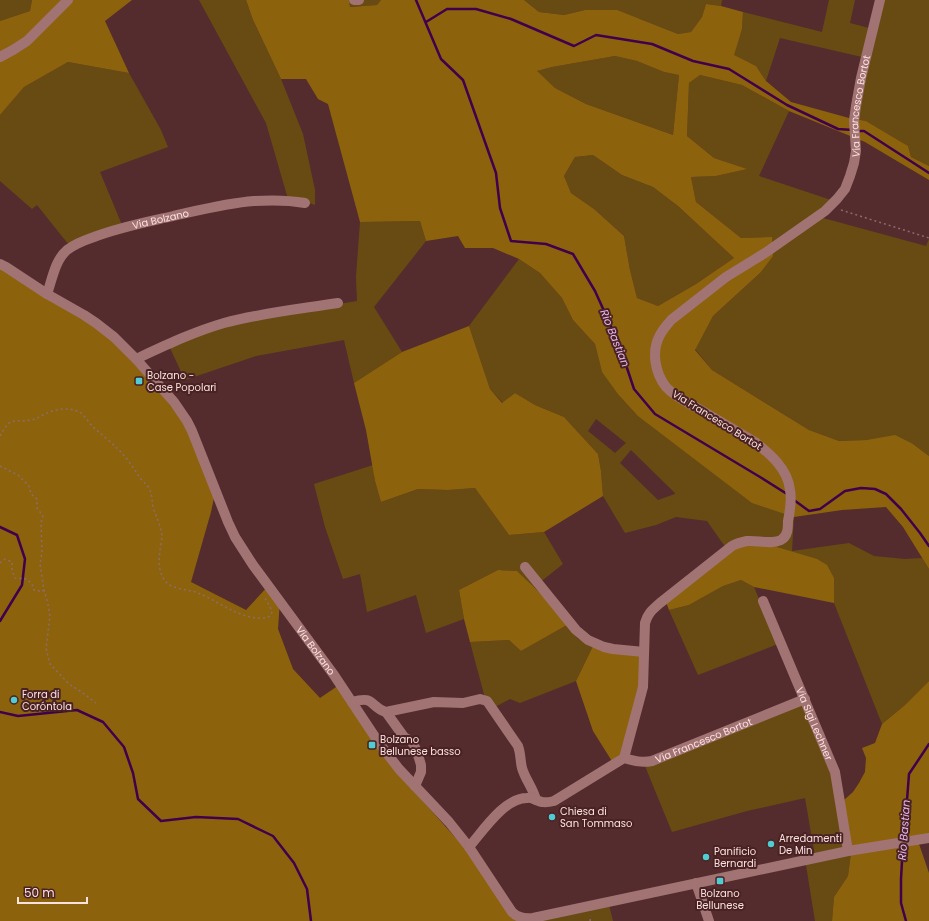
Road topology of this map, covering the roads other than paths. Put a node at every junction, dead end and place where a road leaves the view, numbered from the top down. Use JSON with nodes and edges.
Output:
{"nodes":[{"id":1,"x":68,"y":0,"type":"edge"},
{"id":2,"x":354,"y":0,"type":"edge"},
{"id":3,"x":359,"y":0,"type":"edge"},
{"id":4,"x":880,"y":0,"type":"edge"},
{"id":5,"x":0,"y":57,"type":"edge"},
{"id":6,"x":305,"y":203,"type":"dead end"},
{"id":7,"x":0,"y":264,"type":"edge"},
{"id":8,"x":47,"y":294,"type":"junction"},
{"id":9,"x":338,"y":303,"type":"dead end"},
{"id":10,"x":136,"y":359,"type":"junction"},
{"id":11,"x":525,"y":567,"type":"dead end"},
{"id":12,"x":763,"y":601,"type":"dead end"},
{"id":13,"x":644,"y":652,"type":"junction"},
{"id":14,"x":805,"y":699,"type":"junction"},
{"id":15,"x":352,"y":702,"type":"junction"},
{"id":16,"x":386,"y":712,"type":"junction"},
{"id":17,"x":624,"y":758,"type":"junction"},
{"id":18,"x":415,"y":786,"type":"junction"},
{"id":19,"x":536,"y":800,"type":"junction"},
{"id":20,"x":929,"y":838,"type":"edge"},
{"id":21,"x":469,"y":847,"type":"junction"},
{"id":22,"x":848,"y":851,"type":"junction"},
{"id":23,"x":696,"y":883,"type":"junction"},
{"id":24,"x":525,"y":920,"type":"edge"},
{"id":25,"x":709,"y":921,"type":"edge"}],
"edges":[{"from":1,"to":5,"type":"street"},
{"from":2,"to":3,"type":"street"},
{"from":4,"to":13,"type":"street","name":"Via Francesco Bortot"},
{"from":6,"to":8,"type":"street","name":"Via Bolzano"},
{"from":7,"to":8,"type":"street","name":"Via Bolzano"},
{"from":8,"to":10,"type":"street","name":"Via Bolzano"},
{"from":9,"to":10,"type":"street"},
{"from":10,"to":15,"type":"street","name":"Via Bolzano"},
{"from":11,"to":13,"type":"street"},
{"from":12,"to":14,"type":"street","name":"Via Sigi Lechner"},
{"from":13,"to":17,"type":"street","name":"Via Francesco Bortot"},
{"from":14,"to":17,"type":"street","name":"Via Francesco Bortot"},
{"from":14,"to":22,"type":"street","name":"Via Sigi Lechner"},
{"from":15,"to":16,"type":"street"},
{"from":15,"to":18,"type":"street","name":"Via Bolzano"},
{"from":16,"to":18,"type":"street"},
{"from":16,"to":19,"type":"street"},
{"from":17,"to":19,"type":"street"},
{"from":18,"to":21,"type":"street","name":"Via Bolzano"},
{"from":19,"to":21,"type":"street"},
{"from":20,"to":22,"type":"street"},
{"from":21,"to":24,"type":"street","name":"Via Bolzano"},
{"from":22,"to":23,"type":"street"},
{"from":23,"to":24,"type":"street"},
{"from":23,"to":25,"type":"street"}]}
